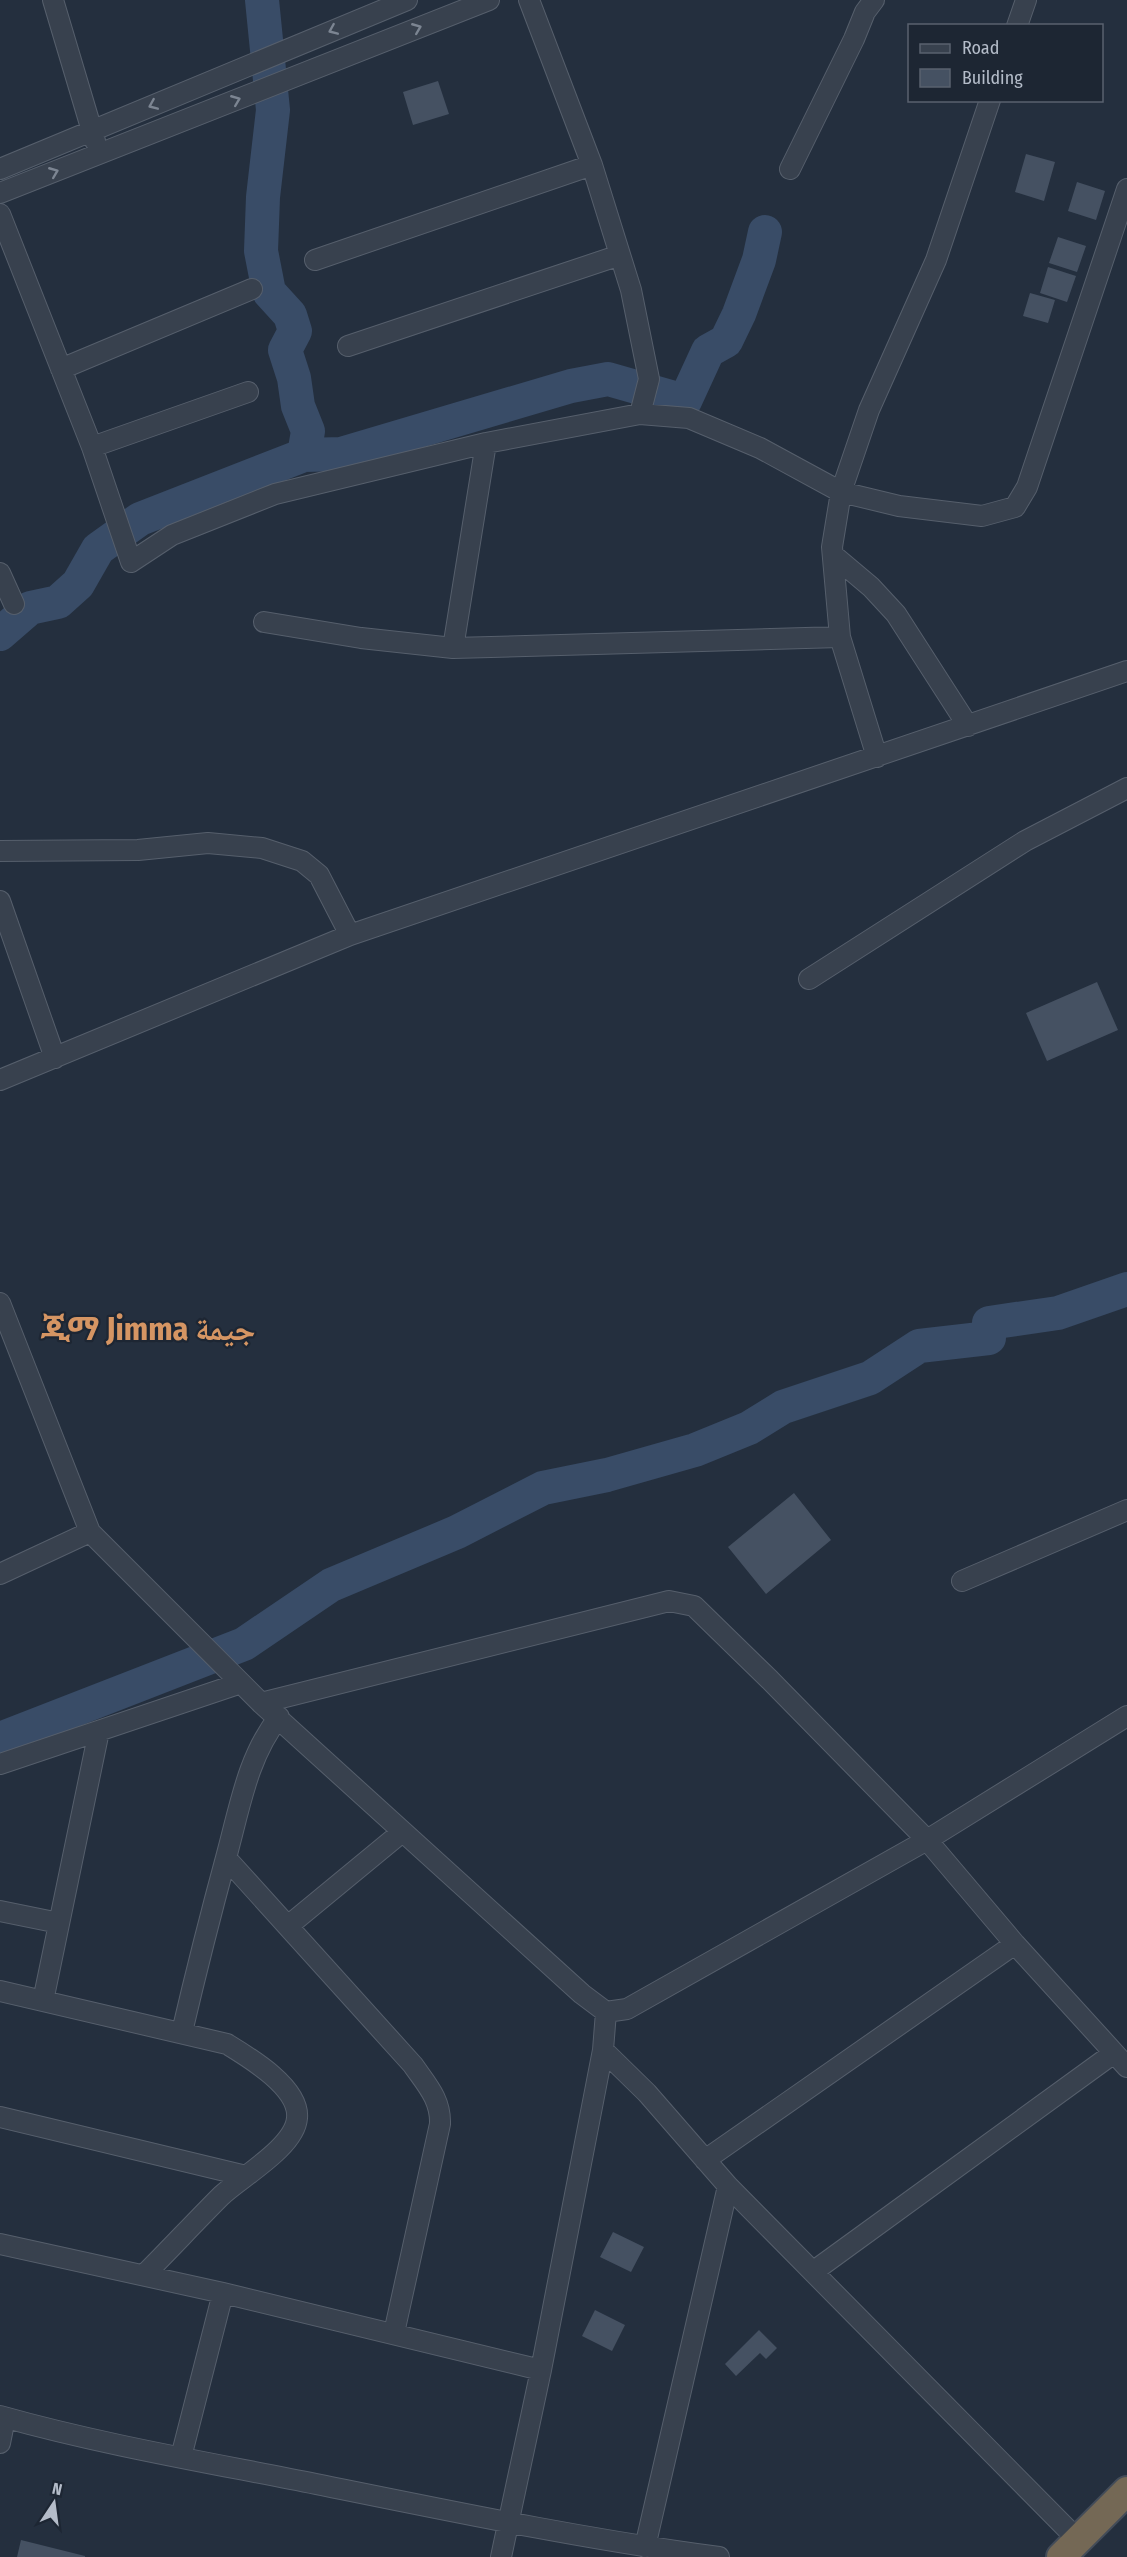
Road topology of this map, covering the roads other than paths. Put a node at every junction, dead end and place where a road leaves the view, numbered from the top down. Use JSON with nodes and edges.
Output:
{"nodes":[{"id":1,"x":53,"y":0,"type":"edge"},
{"id":2,"x":407,"y":0,"type":"edge"},
{"id":3,"x":489,"y":0,"type":"edge"},
{"id":4,"x":529,"y":0,"type":"edge"},
{"id":5,"x":874,"y":0,"type":"edge"},
{"id":6,"x":1026,"y":0,"type":"edge"},
{"id":7,"x":1018,"y":24,"type":"edge"},
{"id":8,"x":989,"y":102,"type":"edge"},
{"id":9,"x":91,"y":131,"type":"junction"},
{"id":10,"x":100,"y":154,"type":"junction"},
{"id":11,"x":592,"y":165,"type":"junction"},
{"id":12,"x":0,"y":169,"type":"edge"},
{"id":13,"x":790,"y":169,"type":"dead end"},
{"id":14,"x":1127,"y":189,"type":"edge"},
{"id":15,"x":0,"y":194,"type":"edge"},
{"id":16,"x":0,"y":214,"type":"edge"},
{"id":17,"x":620,"y":255,"type":"junction"},
{"id":18,"x":315,"y":260,"type":"dead end"},
{"id":19,"x":252,"y":289,"type":"dead end"},
{"id":20,"x":348,"y":346,"type":"dead end"},
{"id":21,"x":61,"y":369,"type":"junction"},
{"id":22,"x":248,"y":392,"type":"dead end"},
{"id":23,"x":640,"y":414,"type":"junction"},
{"id":24,"x":486,"y":443,"type":"junction"},
{"id":25,"x":92,"y":447,"type":"junction"},
{"id":26,"x":841,"y":492,"type":"junction"},
{"id":27,"x":833,"y":555,"type":"junction"},
{"id":28,"x":0,"y":573,"type":"edge"},
{"id":29,"x":14,"y":604,"type":"dead end"},
{"id":30,"x":264,"y":622,"type":"dead end"},
{"id":31,"x":840,"y":637,"type":"junction"},
{"id":32,"x":453,"y":648,"type":"junction"},
{"id":33,"x":1127,"y":671,"type":"edge"},
{"id":34,"x":968,"y":726,"type":"junction"},
{"id":35,"x":877,"y":757,"type":"junction"},
{"id":36,"x":1127,"y":788,"type":"edge"},
{"id":37,"x":0,"y":851,"type":"edge"},
{"id":38,"x":0,"y":901,"type":"edge"},
{"id":39,"x":350,"y":935,"type":"junction"},
{"id":40,"x":809,"y":979,"type":"dead end"},
{"id":41,"x":55,"y":1058,"type":"junction"},
{"id":42,"x":0,"y":1080,"type":"edge"},
{"id":43,"x":0,"y":1302,"type":"edge"},
{"id":44,"x":1127,"y":1510,"type":"edge"},
{"id":45,"x":90,"y":1532,"type":"junction"},
{"id":46,"x":0,"y":1574,"type":"edge"},
{"id":47,"x":962,"y":1581,"type":"dead end"},
{"id":48,"x":241,"y":1683,"type":"junction"},
{"id":49,"x":261,"y":1703,"type":"junction"},
{"id":50,"x":1127,"y":1716,"type":"edge"},
{"id":51,"x":279,"y":1717,"type":"junction"},
{"id":52,"x":99,"y":1731,"type":"junction"},
{"id":53,"x":0,"y":1764,"type":"edge"},
{"id":54,"x":402,"y":1832,"type":"junction"},
{"id":55,"x":927,"y":1840,"type":"junction"},
{"id":56,"x":226,"y":1858,"type":"junction"},
{"id":57,"x":0,"y":1911,"type":"edge"},
{"id":58,"x":59,"y":1923,"type":"junction"},
{"id":59,"x":288,"y":1926,"type":"junction"},
{"id":60,"x":1015,"y":1944,"type":"junction"},
{"id":61,"x":0,"y":1991,"type":"edge"},
{"id":62,"x":43,"y":2001,"type":"junction"},
{"id":63,"x":606,"y":2012,"type":"junction"},
{"id":64,"x":182,"y":2032,"type":"junction"},
{"id":65,"x":603,"y":2050,"type":"junction"},
{"id":66,"x":1120,"y":2060,"type":"edge"},
{"id":67,"x":0,"y":2117,"type":"edge"},
{"id":68,"x":705,"y":2160,"type":"junction"},
{"id":69,"x":246,"y":2176,"type":"junction"},
{"id":70,"x":728,"y":2186,"type":"junction"},
{"id":71,"x":0,"y":2244,"type":"edge"},
{"id":72,"x":814,"y":2271,"type":"junction"},
{"id":73,"x":144,"y":2275,"type":"junction"},
{"id":74,"x":223,"y":2293,"type":"junction"},
{"id":75,"x":394,"y":2333,"type":"junction"},
{"id":76,"x":541,"y":2370,"type":"junction"},
{"id":77,"x":3,"y":2417,"type":"edge"},
{"id":78,"x":0,"y":2443,"type":"edge"},
{"id":79,"x":181,"y":2457,"type":"junction"},
{"id":80,"x":1127,"y":2491,"type":"edge"},
{"id":81,"x":508,"y":2523,"type":"junction"},
{"id":82,"x":645,"y":2547,"type":"junction"},
{"id":83,"x":1069,"y":2548,"type":"edge"},
{"id":84,"x":501,"y":2557,"type":"edge"},
{"id":85,"x":718,"y":2557,"type":"edge"}],
"edges":[{"from":1,"to":9,"type":"street"},
{"from":2,"to":9,"type":"street","one_way":true},
{"from":10,"to":3,"type":"street","one_way":true},
{"from":4,"to":11,"type":"street"},
{"from":5,"to":13,"type":"street"},
{"from":6,"to":7,"type":"street"},
{"from":8,"to":26,"type":"street"},
{"from":9,"to":10,"type":"street"},
{"from":9,"to":12,"type":"street"},
{"from":15,"to":10,"type":"street","one_way":true},
{"from":11,"to":17,"type":"street"},
{"from":11,"to":18,"type":"street"},
{"from":14,"to":26,"type":"street"},
{"from":16,"to":21,"type":"street"},
{"from":17,"to":20,"type":"street"},
{"from":17,"to":23,"type":"street"},
{"from":19,"to":21,"type":"street"},
{"from":21,"to":25,"type":"street"},
{"from":22,"to":25,"type":"street"},
{"from":23,"to":24,"type":"street"},
{"from":23,"to":26,"type":"street"},
{"from":24,"to":25,"type":"street"},
{"from":24,"to":32,"type":"street"},
{"from":26,"to":27,"type":"street"},
{"from":27,"to":31,"type":"street"},
{"from":27,"to":34,"type":"street"},
{"from":28,"to":29,"type":"street"},
{"from":30,"to":32,"type":"street"},
{"from":31,"to":32,"type":"street"},
{"from":31,"to":35,"type":"street"},
{"from":33,"to":34,"type":"street"},
{"from":34,"to":35,"type":"street"},
{"from":35,"to":39,"type":"street"},
{"from":36,"to":40,"type":"street"},
{"from":37,"to":39,"type":"street"},
{"from":38,"to":41,"type":"street"},
{"from":39,"to":41,"type":"street"},
{"from":41,"to":42,"type":"street"},
{"from":43,"to":45,"type":"street"},
{"from":44,"to":47,"type":"street"},
{"from":45,"to":46,"type":"street"},
{"from":45,"to":48,"type":"street"},
{"from":48,"to":49,"type":"street"},
{"from":48,"to":52,"type":"street"},
{"from":49,"to":51,"type":"street"},
{"from":49,"to":55,"type":"street"},
{"from":50,"to":55,"type":"street"},
{"from":51,"to":54,"type":"street"},
{"from":51,"to":56,"type":"street"},
{"from":52,"to":53,"type":"street"},
{"from":52,"to":58,"type":"street"},
{"from":54,"to":59,"type":"street"},
{"from":54,"to":63,"type":"street"},
{"from":55,"to":60,"type":"street"},
{"from":55,"to":63,"type":"street"},
{"from":56,"to":59,"type":"street"},
{"from":56,"to":64,"type":"street"},
{"from":57,"to":58,"type":"street"},
{"from":58,"to":62,"type":"street"},
{"from":59,"to":75,"type":"street"},
{"from":60,"to":66,"type":"street"},
{"from":60,"to":68,"type":"street"},
{"from":61,"to":62,"type":"street"},
{"from":62,"to":64,"type":"street"},
{"from":63,"to":65,"type":"street"},
{"from":64,"to":69,"type":"street"},
{"from":65,"to":68,"type":"street"},
{"from":65,"to":76,"type":"street"},
{"from":66,"to":72,"type":"street"},
{"from":67,"to":69,"type":"street"},
{"from":68,"to":70,"type":"street"},
{"from":69,"to":73,"type":"street"},
{"from":70,"to":72,"type":"street"},
{"from":70,"to":82,"type":"street"},
{"from":71,"to":73,"type":"street"},
{"from":72,"to":83,"type":"street"},
{"from":73,"to":74,"type":"street"},
{"from":74,"to":75,"type":"street"},
{"from":74,"to":79,"type":"street"},
{"from":75,"to":76,"type":"street"},
{"from":76,"to":81,"type":"street"},
{"from":77,"to":78,"type":"street"},
{"from":77,"to":79,"type":"street"},
{"from":79,"to":81,"type":"street"},
{"from":80,"to":83,"type":"highway"},
{"from":81,"to":82,"type":"street"},
{"from":81,"to":84,"type":"street"},
{"from":82,"to":85,"type":"street"}]}
